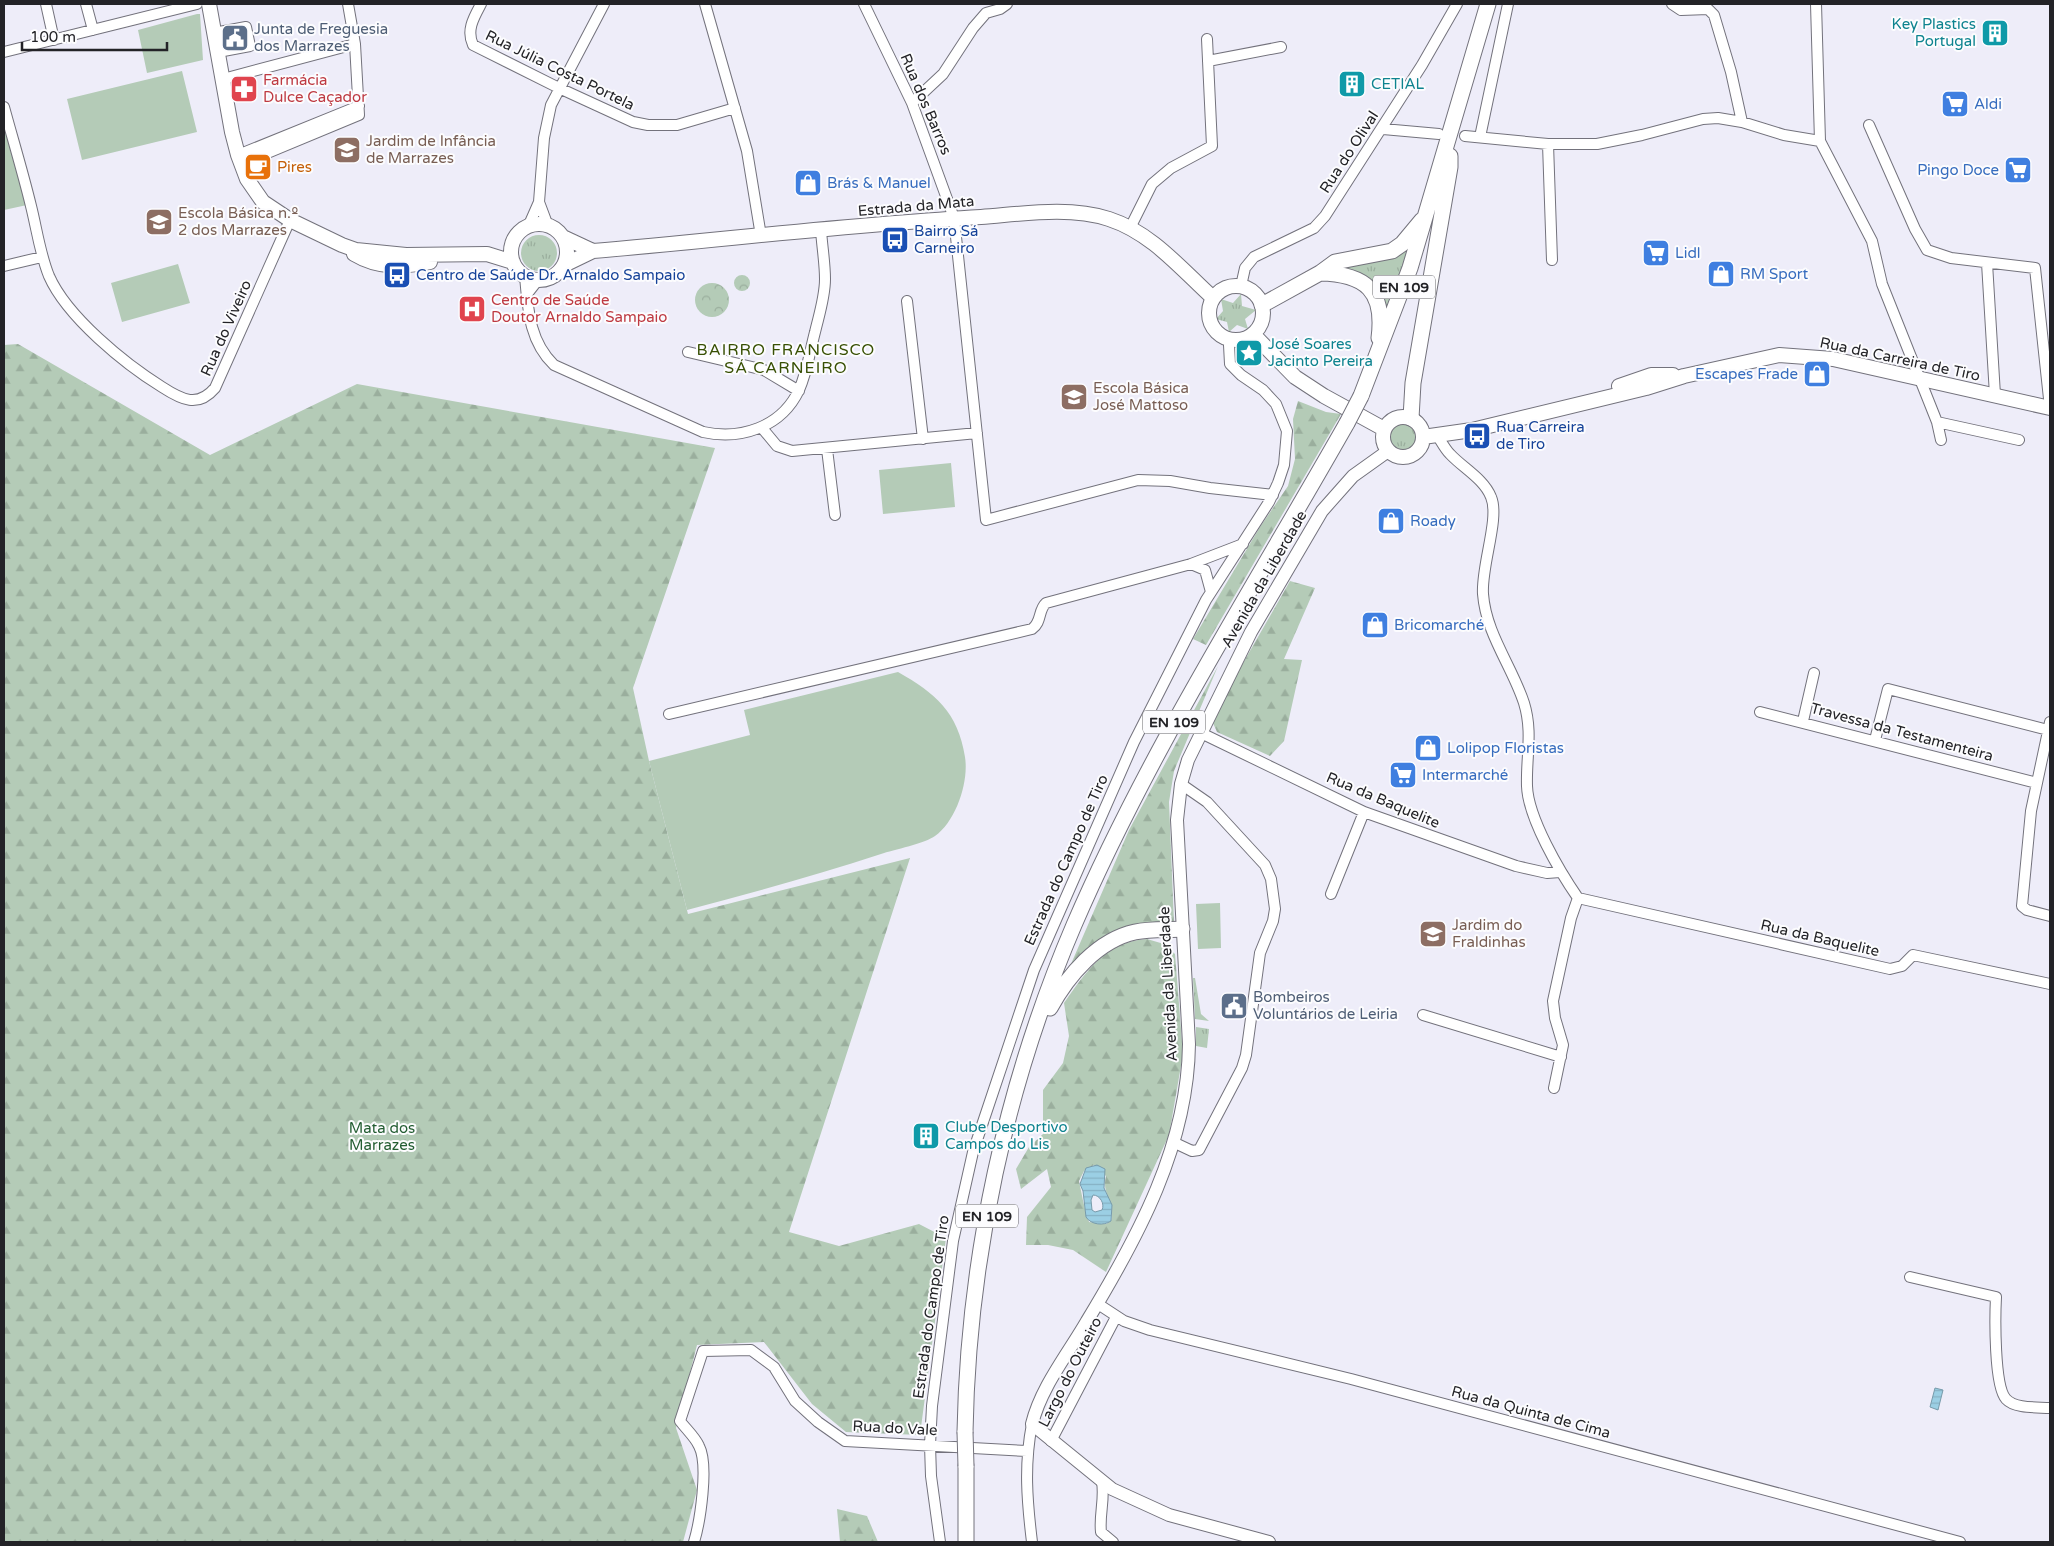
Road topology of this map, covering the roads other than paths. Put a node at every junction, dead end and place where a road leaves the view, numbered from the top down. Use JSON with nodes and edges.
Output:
{"nodes":[{"id":1,"x":46,"y":4,"type":"edge"},
{"id":2,"x":86,"y":4,"type":"edge"},
{"id":3,"x":197,"y":4,"type":"edge"},
{"id":4,"x":209,"y":4,"type":"edge"},
{"id":5,"x":348,"y":4,"type":"edge"},
{"id":6,"x":481,"y":4,"type":"edge"},
{"id":7,"x":604,"y":4,"type":"edge"},
{"id":8,"x":705,"y":4,"type":"edge"},
{"id":9,"x":864,"y":4,"type":"edge"},
{"id":10,"x":1007,"y":4,"type":"edge"},
{"id":11,"x":1457,"y":4,"type":"edge"},
{"id":12,"x":1488,"y":4,"type":"edge"},
{"id":13,"x":1508,"y":4,"type":"edge"},
{"id":14,"x":1672,"y":4,"type":"edge"},
{"id":15,"x":1816,"y":4,"type":"edge"},
{"id":16,"x":93,"y":30,"type":"junction"},
{"id":17,"x":214,"y":33,"type":"junction"},
{"id":18,"x":1207,"y":39,"type":"dead end"},
{"id":19,"x":54,"y":40,"type":"junction"},
{"id":20,"x":354,"y":44,"type":"junction"},
{"id":21,"x":1281,"y":47,"type":"dead end"},
{"id":22,"x":4,"y":52,"type":"edge"},
{"id":23,"x":218,"y":52,"type":"junction"},
{"id":24,"x":1208,"y":61,"type":"junction"},
{"id":25,"x":223,"y":79,"type":"junction"},
{"id":26,"x":559,"y":88,"type":"junction"},
{"id":27,"x":912,"y":104,"type":"junction"},
{"id":28,"x":4,"y":107,"type":"edge"},
{"id":29,"x":736,"y":108,"type":"junction"},
{"id":30,"x":1742,"y":122,"type":"junction"},
{"id":31,"x":1869,"y":125,"type":"dead end"},
{"id":32,"x":1382,"y":129,"type":"junction"},
{"id":33,"x":1465,"y":136,"type":"dead end"},
{"id":34,"x":1444,"y":137,"type":"junction"},
{"id":35,"x":1480,"y":137,"type":"junction"},
{"id":36,"x":1820,"y":140,"type":"junction"},
{"id":37,"x":1548,"y":144,"type":"junction"},
{"id":38,"x":239,"y":159,"type":"junction"},
{"id":39,"x":539,"y":202,"type":"junction"},
{"id":40,"x":1426,"y":215,"type":"junction"},
{"id":41,"x":954,"y":218,"type":"junction"},
{"id":42,"x":290,"y":220,"type":"junction"},
{"id":43,"x":548,"y":226,"type":"junction"},
{"id":44,"x":528,"y":227,"type":"junction"},
{"id":45,"x":1130,"y":228,"type":"junction"},
{"id":46,"x":821,"y":230,"type":"junction"},
{"id":47,"x":761,"y":236,"type":"junction"},
{"id":48,"x":516,"y":237,"type":"junction"},
{"id":49,"x":563,"y":237,"type":"junction"},
{"id":50,"x":593,"y":251,"type":"junction"},
{"id":51,"x":487,"y":254,"type":"junction"},
{"id":52,"x":42,"y":257,"type":"junction"},
{"id":53,"x":1552,"y":260,"type":"dead end"},
{"id":54,"x":513,"y":262,"type":"junction"},
{"id":55,"x":1987,"y":263,"type":"junction"},
{"id":56,"x":564,"y":265,"type":"junction"},
{"id":57,"x":4,"y":266,"type":"edge"},
{"id":58,"x":1320,"y":273,"type":"junction"},
{"id":59,"x":532,"y":278,"type":"junction"},
{"id":60,"x":1241,"y":286,"type":"junction"},
{"id":61,"x":1213,"y":298,"type":"junction"},
{"id":62,"x":908,"y":301,"type":"dead end"},
{"id":63,"x":1262,"y":306,"type":"junction"},
{"id":64,"x":1253,"y":334,"type":"junction"},
{"id":65,"x":1233,"y":340,"type":"junction"},
{"id":66,"x":688,"y":352,"type":"dead end"},
{"id":67,"x":1377,"y":357,"type":"junction"},
{"id":68,"x":1652,"y":375,"type":"junction"},
{"id":69,"x":1684,"y":376,"type":"junction"},
{"id":70,"x":1920,"y":378,"type":"junction"},
{"id":71,"x":1646,"y":388,"type":"junction"},
{"id":72,"x":799,"y":391,"type":"junction"},
{"id":73,"x":1994,"y":396,"type":"junction"},
{"id":74,"x":1599,"y":398,"type":"junction"},
{"id":75,"x":2050,"y":408,"type":"edge"},
{"id":76,"x":1412,"y":418,"type":"junction"},
{"id":77,"x":1936,"y":422,"type":"junction"},
{"id":78,"x":762,"y":428,"type":"junction"},
{"id":79,"x":1384,"y":429,"type":"junction"},
{"id":80,"x":976,"y":433,"type":"junction"},
{"id":81,"x":1437,"y":435,"type":"junction"},
{"id":82,"x":1423,"y":437,"type":"junction"},
{"id":83,"x":922,"y":439,"type":"junction"},
{"id":84,"x":1941,"y":440,"type":"dead end"},
{"id":85,"x":2019,"y":440,"type":"dead end"},
{"id":86,"x":827,"y":449,"type":"junction"},
{"id":87,"x":1388,"y":451,"type":"junction"},
{"id":88,"x":1273,"y":495,"type":"junction"},
{"id":89,"x":834,"y":515,"type":"dead end"},
{"id":90,"x":1244,"y":543,"type":"junction"},
{"id":91,"x":1191,"y":564,"type":"junction"},
{"id":92,"x":1211,"y":592,"type":"junction"},
{"id":93,"x":1814,"y":673,"type":"dead end"},
{"id":94,"x":1760,"y":712,"type":"dead end"},
{"id":95,"x":669,"y":714,"type":"dead end"},
{"id":96,"x":1803,"y":721,"type":"junction"},
{"id":97,"x":2049,"y":726,"type":"edge"},
{"id":98,"x":1200,"y":733,"type":"junction"},
{"id":99,"x":1875,"y":740,"type":"junction"},
{"id":100,"x":2037,"y":783,"type":"junction"},
{"id":101,"x":1181,"y":784,"type":"junction"},
{"id":102,"x":1364,"y":812,"type":"junction"},
{"id":103,"x":1560,"y":872,"type":"junction"},
{"id":104,"x":1331,"y":894,"type":"dead end"},
{"id":105,"x":1578,"y":898,"type":"junction"},
{"id":106,"x":2050,"y":916,"type":"edge"},
{"id":107,"x":1182,"y":929,"type":"junction"},
{"id":108,"x":2050,"y":984,"type":"edge"},
{"id":109,"x":1423,"y":1015,"type":"dead end"},
{"id":110,"x":1033,"y":1037,"type":"junction"},
{"id":111,"x":1561,"y":1057,"type":"junction"},
{"id":112,"x":1554,"y":1088,"type":"dead end"},
{"id":113,"x":1175,"y":1143,"type":"junction"},
{"id":114,"x":1910,"y":1277,"type":"dead end"},
{"id":115,"x":1098,"y":1304,"type":"junction"},
{"id":116,"x":1116,"y":1316,"type":"junction"},
{"id":117,"x":2050,"y":1408,"type":"edge"},
{"id":118,"x":1032,"y":1424,"type":"junction"},
{"id":119,"x":1051,"y":1441,"type":"junction"},
{"id":120,"x":930,"y":1445,"type":"junction"},
{"id":121,"x":1027,"y":1451,"type":"junction"},
{"id":122,"x":1102,"y":1482,"type":"junction"},
{"id":123,"x":1261,"y":1541,"type":"edge"},
{"id":124,"x":694,"y":1542,"type":"edge"},
{"id":125,"x":940,"y":1542,"type":"edge"},
{"id":126,"x":966,"y":1542,"type":"edge"},
{"id":127,"x":1032,"y":1542,"type":"edge"},
{"id":128,"x":1116,"y":1542,"type":"edge"},
{"id":129,"x":1960,"y":1542,"type":"edge"}],
"edges":[{"from":1,"to":19,"type":"street"},
{"from":2,"to":16,"type":"street"},
{"from":3,"to":16,"type":"street"},
{"from":4,"to":17,"type":"main road"},
{"from":5,"to":20,"type":"street"},
{"from":6,"to":26,"type":"street","name":"Rua Júlia Costa Portela"},
{"from":7,"to":26,"type":"street"},
{"from":8,"to":29,"type":"street"},
{"from":9,"to":27,"type":"street","name":"Rua dos Barros"},
{"from":10,"to":27,"type":"street"},
{"from":11,"to":32,"type":"street","name":"Rua do Olival"},
{"from":12,"to":34,"type":"main road","number":"EN 109"},
{"from":13,"to":35,"type":"street"},
{"from":14,"to":30,"type":"street"},
{"from":15,"to":36,"type":"street"},
{"from":16,"to":19,"type":"street"},
{"from":17,"to":23,"type":"main road"},
{"from":17,"to":23,"type":"street"},
{"from":18,"to":24,"type":"street"},
{"from":19,"to":22,"type":"street"},
{"from":20,"to":25,"type":"street"},
{"from":20,"to":38,"type":"street"},
{"from":21,"to":24,"type":"street"},
{"from":23,"to":25,"type":"main road"},
{"from":24,"to":45,"type":"street"},
{"from":25,"to":38,"type":"main road"},
{"from":26,"to":29,"type":"street","name":"Rua Júlia Costa Portela"},
{"from":26,"to":39,"type":"street"},
{"from":27,"to":41,"type":"street","name":"Rua dos Barros"},
{"from":28,"to":52,"type":"street","name":"Rua do Viveiro"},
{"from":29,"to":47,"type":"street"},
{"from":30,"to":36,"type":"street"},
{"from":30,"to":37,"type":"street"},
{"from":31,"to":55,"type":"street"},
{"from":32,"to":34,"type":"street"},
{"from":32,"to":60,"type":"street","name":"Rua do Olival"},
{"from":33,"to":35,"type":"street"},
{"from":34,"to":40,"type":"main road","number":"EN 109"},
{"from":34,"to":76,"type":"main road"},
{"from":35,"to":37,"type":"street"},
{"from":36,"to":70,"type":"street"},
{"from":37,"to":53,"type":"street"},
{"from":38,"to":42,"type":"main road"},
{"from":39,"to":43,"type":"street"},
{"from":39,"to":44,"type":"street"},
{"from":40,"to":58,"type":"main road"},
{"from":40,"to":67,"type":"main road","number":"EN 109"},
{"from":41,"to":45,"type":"main road","name":"Estrada da Mata"},
{"from":41,"to":46,"type":"main road","name":"Estrada da Mata"},
{"from":41,"to":80,"type":"street","name":"Rua dos Barros"},
{"from":42,"to":51,"type":"main road"},
{"from":42,"to":52,"type":"street","name":"Rua do Viveiro"},
{"from":43,"to":44,"type":"main road"},
{"from":43,"to":49,"type":"main road"},
{"from":44,"to":48,"type":"main road"},
{"from":45,"to":61,"type":"main road","name":"Estrada da Mata"},
{"from":46,"to":47,"type":"main road","name":"Estrada da Mata"},
{"from":46,"to":72,"type":"street"},
{"from":47,"to":50,"type":"main road","name":"Estrada da Mata"},
{"from":48,"to":51,"type":"main road"},
{"from":48,"to":54,"type":"main road"},
{"from":49,"to":50,"type":"main road"},
{"from":49,"to":56,"type":"main road"},
{"from":50,"to":56,"type":"main road","name":"Estrada da Mata"},
{"from":51,"to":54,"type":"main road"},
{"from":52,"to":57,"type":"street"},
{"from":54,"to":59,"type":"main road"},
{"from":55,"to":73,"type":"street"},
{"from":55,"to":75,"type":"street"},
{"from":56,"to":59,"type":"main road"},
{"from":58,"to":63,"type":"main road"},
{"from":58,"to":67,"type":"main road"},
{"from":59,"to":78,"type":"street"},
{"from":60,"to":61,"type":"main road"},
{"from":60,"to":63,"type":"main road"},
{"from":61,"to":65,"type":"main road"},
{"from":62,"to":83,"type":"street"},
{"from":63,"to":64,"type":"main road"},
{"from":64,"to":65,"type":"main road"},
{"from":64,"to":79,"type":"main road"},
{"from":65,"to":88,"type":"street","name":"Estrada do Campo de Tiro"},
{"from":66,"to":72,"type":"street"},
{"from":67,"to":110,"type":"main road","number":"EN 109","bridge":true},
{"from":68,"to":69,"type":"main road","name":"Rua da Carreira de Tiro"},
{"from":68,"to":71,"type":"main road"},
{"from":68,"to":74,"type":"main road","name":"Rua da Carreira de Tiro"},
{"from":69,"to":70,"type":"main road","name":"Rua da Carreira de Tiro"},
{"from":69,"to":71,"type":"main road","name":"Rua da Carreira de Tiro"},
{"from":70,"to":73,"type":"main road","name":"Rua da Carreira de Tiro"},
{"from":70,"to":77,"type":"street"},
{"from":71,"to":74,"type":"main road","name":"Rua da Carreira de Tiro"},
{"from":72,"to":78,"type":"street"},
{"from":73,"to":75,"type":"main road","name":"Rua da Carreira de Tiro"},
{"from":74,"to":81,"type":"main road","name":"Rua da Carreira de Tiro"},
{"from":76,"to":79,"type":"main road"},
{"from":76,"to":82,"type":"main road"},
{"from":77,"to":84,"type":"street"},
{"from":77,"to":85,"type":"street"},
{"from":78,"to":86,"type":"street"},
{"from":79,"to":87,"type":"main road"},
{"from":80,"to":83,"type":"street"},
{"from":80,"to":88,"type":"street","name":"Rua dos Barros"},
{"from":81,"to":82,"type":"main road","name":"Rua da Carreira de Tiro"},
{"from":81,"to":103,"type":"street"},
{"from":82,"to":87,"type":"main road"},
{"from":83,"to":86,"type":"street"},
{"from":86,"to":89,"type":"street"},
{"from":87,"to":98,"type":"street","name":"Avenida da Liberdade"},
{"from":88,"to":90,"type":"street","name":"Estrada do Campo de Tiro"},
{"from":90,"to":91,"type":"street"},
{"from":90,"to":92,"type":"street","name":"Estrada do Campo de Tiro"},
{"from":91,"to":92,"type":"street"},
{"from":91,"to":95,"type":"street"},
{"from":92,"to":120,"type":"street","name":"Estrada do Campo de Tiro"},
{"from":93,"to":96,"type":"street"},
{"from":94,"to":96,"type":"street","name":"Travessa da Testamenteira"},
{"from":96,"to":99,"type":"street","name":"Travessa da Testamenteira"},
{"from":97,"to":99,"type":"street"},
{"from":97,"to":100,"type":"street"},
{"from":98,"to":101,"type":"street","name":"Avenida da Liberdade"},
{"from":98,"to":102,"type":"street","name":"Rua da Baquelite"},
{"from":99,"to":100,"type":"street","name":"Travessa da Testamenteira"},
{"from":100,"to":106,"type":"street"},
{"from":101,"to":107,"type":"street","name":"Avenida da Liberdade"},
{"from":101,"to":113,"type":"street"},
{"from":102,"to":103,"type":"street","name":"Rua da Baquelite"},
{"from":102,"to":104,"type":"street"},
{"from":103,"to":105,"type":"street"},
{"from":105,"to":108,"type":"street","name":"Rua da Baquelite"},
{"from":105,"to":111,"type":"street"},
{"from":107,"to":110,"type":"main road"},
{"from":107,"to":113,"type":"street","name":"Avenida da Liberdade"},
{"from":109,"to":111,"type":"street"},
{"from":110,"to":126,"type":"main road","number":"EN 109","bridge":true},
{"from":111,"to":112,"type":"street"},
{"from":113,"to":115,"type":"street","name":"Avenida da Liberdade"},
{"from":114,"to":117,"type":"street"},
{"from":115,"to":116,"type":"street","name":"Rua da Quinta de Cima"},
{"from":115,"to":118,"type":"street","name":"Avenida da Liberdade"},
{"from":116,"to":119,"type":"street","name":"Largo do Outeiro"},
{"from":116,"to":129,"type":"street","name":"Rua da Quinta de Cima"},
{"from":118,"to":119,"type":"street"},
{"from":118,"to":121,"type":"street","name":"Avenida da Liberdade"},
{"from":119,"to":122,"type":"street"},
{"from":120,"to":121,"type":"street","name":"Rua do Vale"},
{"from":120,"to":124,"type":"street","name":"Rua do Vale"},
{"from":120,"to":125,"type":"street","name":"Estrada do Campo de Tiro"},
{"from":121,"to":127,"type":"street","name":"Avenida da Liberdade"},
{"from":122,"to":123,"type":"street"},
{"from":122,"to":128,"type":"street"}]}
